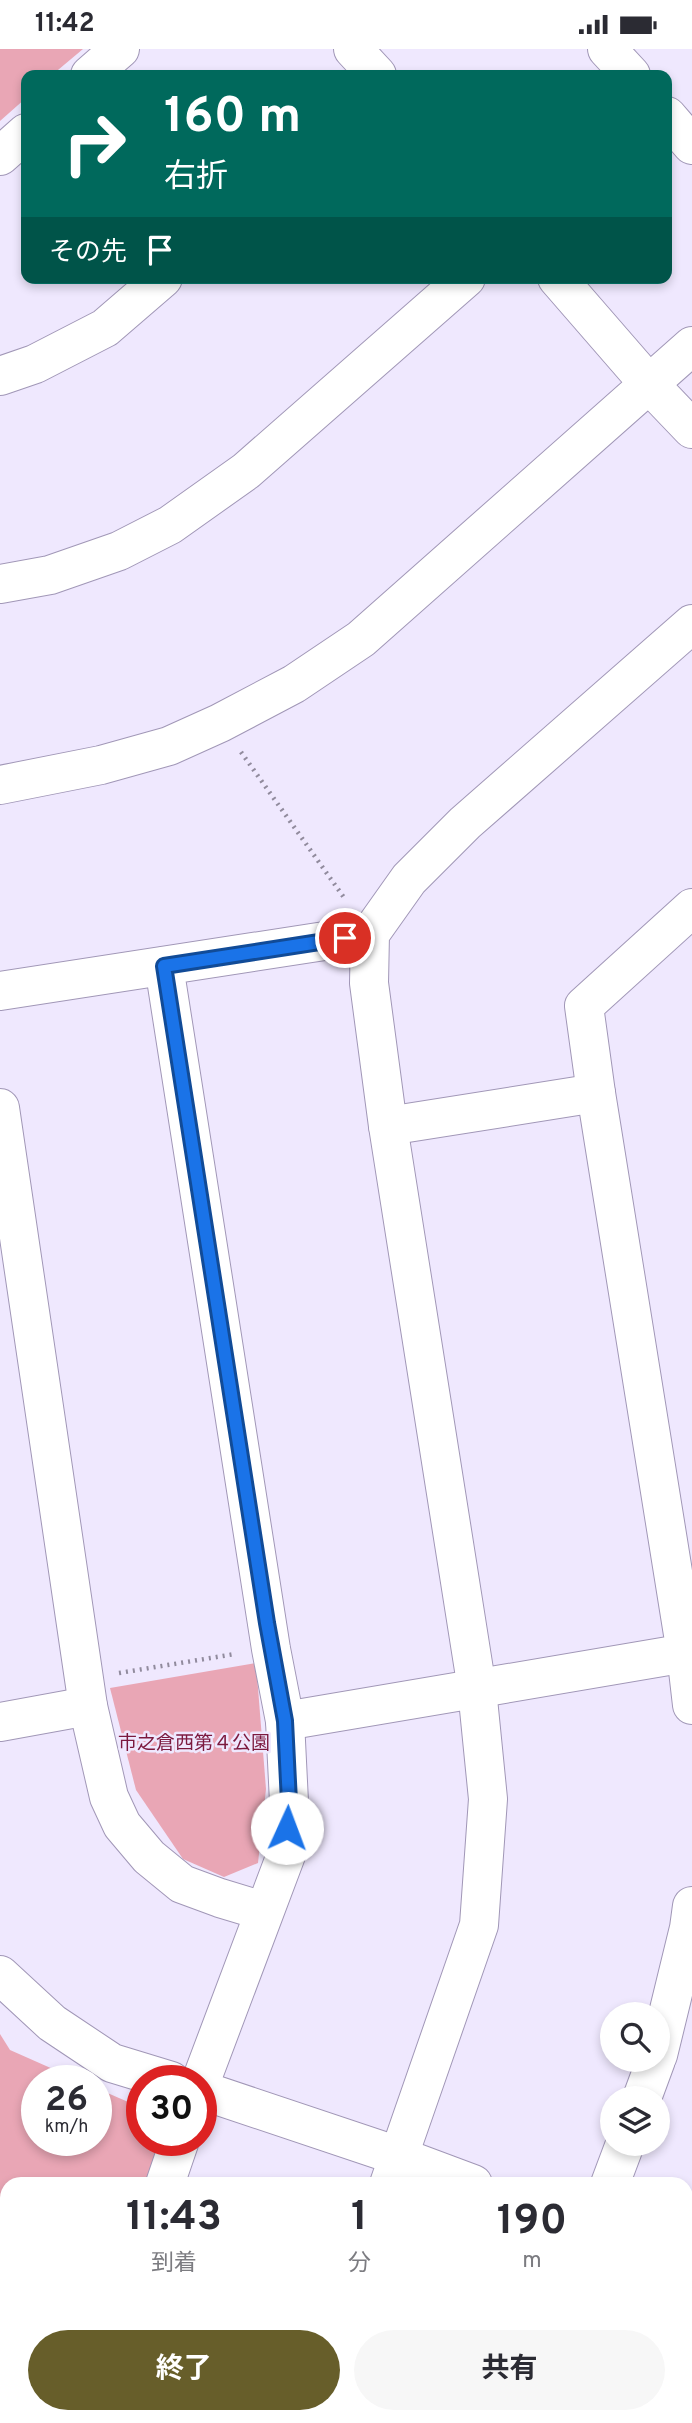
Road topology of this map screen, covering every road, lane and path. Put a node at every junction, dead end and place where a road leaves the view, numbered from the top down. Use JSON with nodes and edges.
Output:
{"nodes":[{"id":1,"x":120,"y":49,"type":"edge"},
{"id":2,"x":353,"y":49,"type":"edge"},
{"id":3,"x":607,"y":49,"type":"edge"},
{"id":4,"x":96,"y":70,"type":"edge"},
{"id":5,"x":372,"y":70,"type":"edge"},
{"id":6,"x":626,"y":70,"type":"edge"},
{"id":7,"x":672,"y":122,"type":"edge"},
{"id":8,"x":21,"y":137,"type":"edge"},
{"id":9,"x":692,"y":145,"type":"edge"},
{"id":10,"x":0,"y":156,"type":"edge"},
{"id":11,"x":156,"y":284,"type":"edge"},
{"id":12,"x":459,"y":284,"type":"edge"},
{"id":13,"x":562,"y":284,"type":"edge"},
{"id":14,"x":692,"y":346,"type":"edge"},
{"id":15,"x":0,"y":376,"type":"edge"},
{"id":16,"x":649,"y":384,"type":"junction"},
{"id":17,"x":692,"y":429,"type":"edge"},
{"id":18,"x":0,"y":584,"type":"edge"},
{"id":19,"x":692,"y":624,"type":"edge"},
{"id":20,"x":220,"y":723,"type":"junction"},
{"id":21,"x":0,"y":785,"type":"edge"},
{"id":22,"x":692,"y":908,"type":"edge"},
{"id":23,"x":370,"y":934,"type":"junction"},
{"id":24,"x":164,"y":966,"type":"junction"},
{"id":25,"x":0,"y":991,"type":"edge"},
{"id":26,"x":596,"y":1093,"type":"junction"},
{"id":27,"x":0,"y":1108,"type":"edge"},
{"id":28,"x":388,"y":1126,"type":"junction"},
{"id":29,"x":271,"y":1649,"type":"junction"},
{"id":30,"x":689,"y":1652,"type":"edge"},
{"id":31,"x":477,"y":1689,"type":"junction"},
{"id":32,"x":87,"y":1692,"type":"junction"},
{"id":33,"x":692,"y":1705,"type":"edge"},
{"id":34,"x":285,"y":1721,"type":"junction"},
{"id":35,"x":0,"y":1722,"type":"edge"},
{"id":36,"x":692,"y":1906,"type":"edge"},
{"id":37,"x":263,"y":1912,"type":"junction"},
{"id":38,"x":0,"y":1975,"type":"edge"},
{"id":39,"x":670,"y":2006,"type":"edge"},
{"id":40,"x":207,"y":2065,"type":"edge"},
{"id":41,"x":126,"y":2067,"type":"edge"},
{"id":42,"x":217,"y":2097,"type":"edge"},
{"id":43,"x":175,"y":2156,"type":"edge"},
{"id":44,"x":620,"y":2156,"type":"edge"},
{"id":45,"x":394,"y":2170,"type":"edge"},
{"id":46,"x":167,"y":2177,"type":"edge"},
{"id":47,"x":434,"y":2177,"type":"edge"},
{"id":48,"x":613,"y":2177,"type":"edge"}],
"edges":[{"from":1,"to":4,"type":"street"},
{"from":2,"to":5,"type":"street"},
{"from":3,"to":6,"type":"street"},
{"from":7,"to":9,"type":"street"},
{"from":8,"to":10,"type":"street"},
{"from":11,"to":15,"type":"street"},
{"from":12,"to":18,"type":"street"},
{"from":13,"to":16,"type":"street"},
{"from":14,"to":16,"type":"street"},
{"from":16,"to":17,"type":"street"},
{"from":16,"to":20,"type":"street"},
{"from":19,"to":23,"type":"street"},
{"from":20,"to":21,"type":"street"},
{"from":20,"to":23,"type":"path"},
{"from":22,"to":26,"type":"street"},
{"from":23,"to":24,"type":"street"},
{"from":23,"to":28,"type":"street"},
{"from":24,"to":25,"type":"street"},
{"from":24,"to":29,"type":"street"},
{"from":26,"to":28,"type":"street"},
{"from":26,"to":30,"type":"street"},
{"from":27,"to":32,"type":"street"},
{"from":28,"to":31,"type":"street"},
{"from":29,"to":32,"type":"path"},
{"from":29,"to":34,"type":"street"},
{"from":30,"to":31,"type":"street"},
{"from":30,"to":33,"type":"street"},
{"from":31,"to":34,"type":"street"},
{"from":31,"to":45,"type":"street"},
{"from":32,"to":35,"type":"street"},
{"from":32,"to":37,"type":"street"},
{"from":34,"to":37,"type":"street"},
{"from":36,"to":39,"type":"street"},
{"from":37,"to":40,"type":"street"},
{"from":38,"to":41,"type":"street"},
{"from":42,"to":45,"type":"street"},
{"from":43,"to":46,"type":"street"},
{"from":44,"to":48,"type":"street"},
{"from":45,"to":47,"type":"street"}]}
